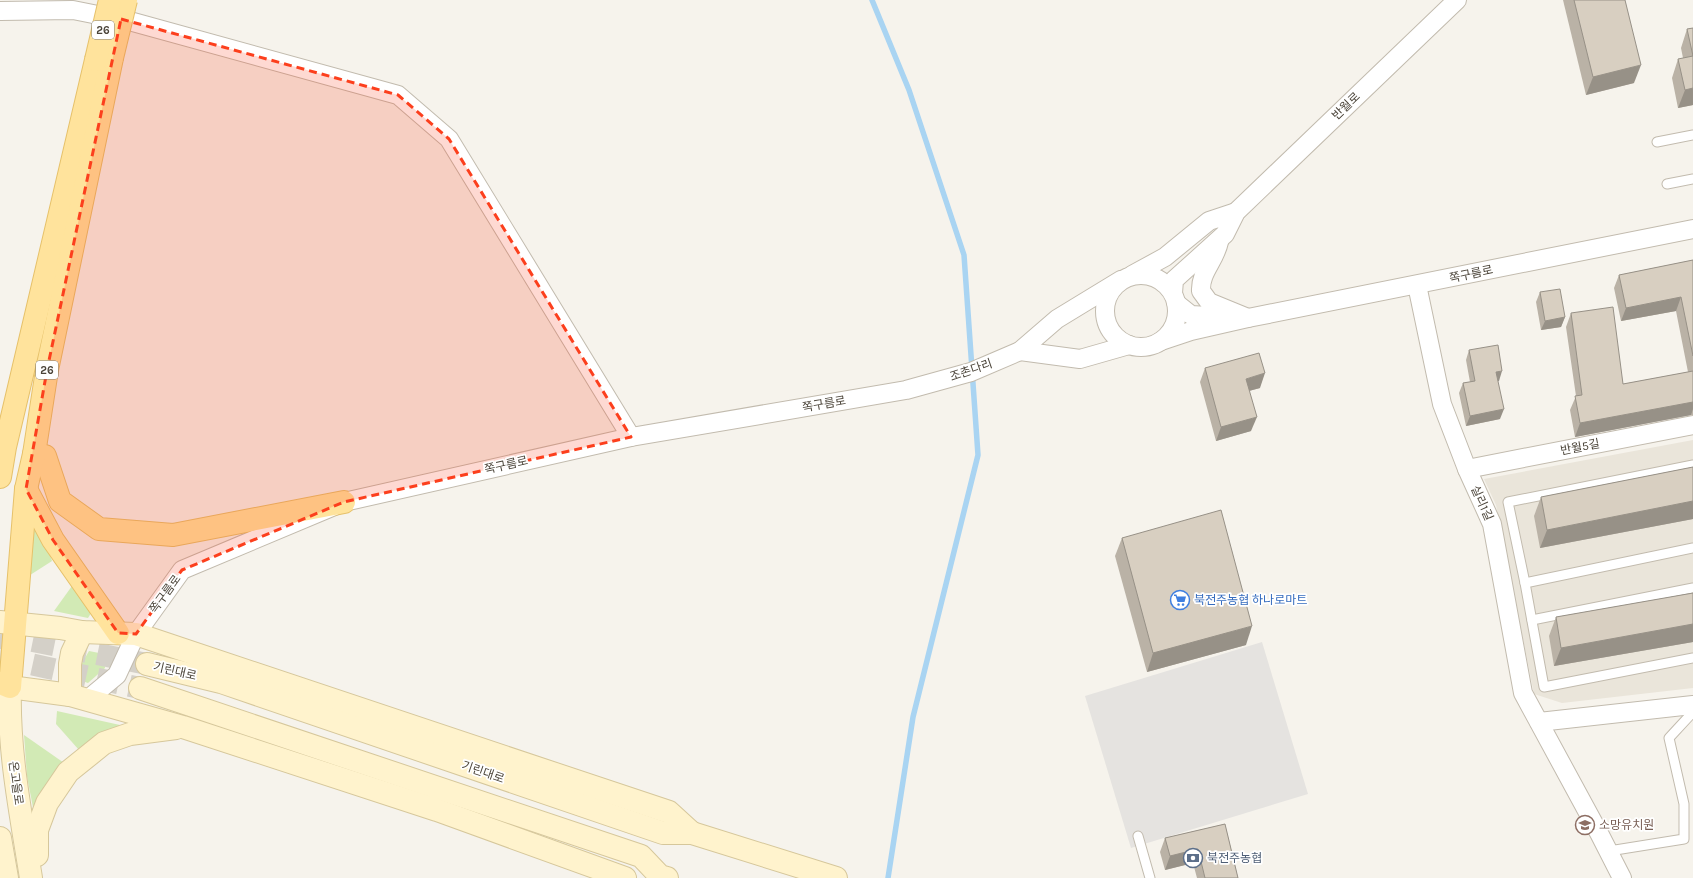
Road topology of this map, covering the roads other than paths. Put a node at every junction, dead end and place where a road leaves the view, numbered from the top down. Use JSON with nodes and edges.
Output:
{"nodes":[{"id":1,"x":110,"y":0,"type":"edge"},
{"id":2,"x":126,"y":0,"type":"edge"},
{"id":3,"x":1457,"y":0,"type":"edge"},
{"id":4,"x":0,"y":11,"type":"edge"},
{"id":5,"x":104,"y":59,"type":"junction"},
{"id":6,"x":1693,"y":135,"type":"edge"},
{"id":7,"x":1657,"y":142,"type":"dead end"},
{"id":8,"x":1693,"y":179,"type":"edge"},
{"id":9,"x":1667,"y":184,"type":"dead end"},
{"id":10,"x":1236,"y":212,"type":"junction"},
{"id":11,"x":1693,"y":229,"type":"edge"},
{"id":12,"x":1219,"y":239,"type":"junction"},
{"id":13,"x":1126,"y":278,"type":"junction"},
{"id":14,"x":1417,"y":285,"type":"junction"},
{"id":15,"x":1174,"y":298,"type":"junction"},
{"id":16,"x":1248,"y":318,"type":"junction"},
{"id":17,"x":1160,"y":341,"type":"junction"},
{"id":18,"x":1129,"y":345,"type":"junction"},
{"id":19,"x":1020,"y":351,"type":"junction"},
{"id":20,"x":920,"y":386,"type":"joint"},
{"id":21,"x":1693,"y":424,"type":"edge"},
{"id":22,"x":631,"y":437,"type":"junction"},
{"id":23,"x":2,"y":452,"type":"edge"},
{"id":24,"x":34,"y":454,"type":"junction"},
{"id":25,"x":1693,"y":465,"type":"edge"},
{"id":26,"x":1466,"y":469,"type":"junction"},
{"id":27,"x":0,"y":477,"type":"edge"},
{"id":28,"x":26,"y":489,"type":"junction"},
{"id":29,"x":344,"y":502,"type":"junction"},
{"id":30,"x":1693,"y":548,"type":"edge"},
{"id":31,"x":1525,"y":583,"type":"junction"},
{"id":32,"x":1693,"y":588,"type":"edge"},
{"id":33,"x":8,"y":616,"type":"edge"},
{"id":34,"x":1532,"y":620,"type":"junction"},
{"id":35,"x":82,"y":632,"type":"junction"},
{"id":36,"x":127,"y":634,"type":"junction"},
{"id":37,"x":1693,"y":658,"type":"edge"},
{"id":38,"x":147,"y":664,"type":"tunnel mouth"},
{"id":39,"x":5,"y":685,"type":"edge"},
{"id":40,"x":140,"y":688,"type":"tunnel mouth"},
{"id":41,"x":79,"y":698,"type":"junction"},
{"id":42,"x":1693,"y":705,"type":"edge"},
{"id":43,"x":1693,"y":712,"type":"edge"},
{"id":44,"x":1539,"y":722,"type":"junction"},
{"id":45,"x":183,"y":727,"type":"junction"},
{"id":46,"x":692,"y":833,"type":"junction"},
{"id":47,"x":1138,"y":836,"type":"dead end"},
{"id":48,"x":0,"y":838,"type":"edge"},
{"id":49,"x":1609,"y":851,"type":"junction"},
{"id":50,"x":827,"y":875,"type":"edge"},
{"id":51,"x":661,"y":877,"type":"edge"},
{"id":52,"x":7,"y":878,"type":"edge"},
{"id":53,"x":31,"y":878,"type":"edge"},
{"id":54,"x":38,"y":878,"type":"edge"},
{"id":55,"x":625,"y":878,"type":"edge"},
{"id":56,"x":1150,"y":878,"type":"edge"},
{"id":57,"x":1622,"y":878,"type":"edge"}],
"edges":[{"from":1,"to":5,"type":"main road","number":"26","bridge":true},
{"from":2,"to":5,"type":"main road","number":"26","bridge":true},
{"from":3,"to":10,"type":"street","name":"반월로"},
{"from":4,"to":22,"type":"street"},
{"from":5,"to":23,"type":"main road","number":"26"},
{"from":5,"to":24,"type":"main road","number":"26"},
{"from":6,"to":7,"type":"lane"},
{"from":8,"to":9,"type":"lane"},
{"from":10,"to":12,"type":"street"},
{"from":10,"to":13,"type":"street"},
{"from":11,"to":14,"type":"street","name":"쪽구름로"},
{"from":12,"to":15,"type":"street"},
{"from":12,"to":16,"type":"street"},
{"from":13,"to":15,"type":"street"},
{"from":13,"to":18,"type":"street"},
{"from":13,"to":19,"type":"street"},
{"from":14,"to":16,"type":"street","name":"쪽구름로"},
{"from":14,"to":26,"type":"street","name":"실리1길"},
{"from":15,"to":16,"type":"street"},
{"from":15,"to":17,"type":"street"},
{"from":16,"to":17,"type":"street"},
{"from":17,"to":18,"type":"street"},
{"from":18,"to":19,"type":"street"},
{"from":19,"to":20,"type":"street","name":"조촌다리"},
{"from":20,"to":22,"type":"street","name":"쪽구름로"},
{"from":21,"to":26,"type":"street","name":"반월5길"},
{"from":22,"to":29,"type":"street","name":"쪽구름로"},
{"from":23,"to":27,"type":"main road"},
{"from":24,"to":28,"type":"main road","number":"26"},
{"from":24,"to":29,"type":"main road"},
{"from":25,"to":31,"type":"lane"},
{"from":26,"to":44,"type":"street","name":"실리1길"},
{"from":28,"to":33,"type":"main road","number":"26"},
{"from":28,"to":36,"type":"main road"},
{"from":29,"to":36,"type":"street","name":"쪽구름로"},
{"from":30,"to":31,"type":"lane"},
{"from":31,"to":34,"type":"lane"},
{"from":32,"to":34,"type":"lane"},
{"from":33,"to":35,"type":"street"},
{"from":33,"to":39,"type":"main road","number":"26"},
{"from":34,"to":37,"type":"lane"},
{"from":35,"to":36,"type":"street"},
{"from":35,"to":41,"type":"street"},
{"from":36,"to":41,"type":"street","name":"쪽구름로"},
{"from":36,"to":46,"type":"street"},
{"from":38,"to":46,"type":"street","name":"기린대로"},
{"from":39,"to":41,"type":"street"},
{"from":39,"to":53,"type":"street","name":"온고을로"},
{"from":40,"to":51,"type":"street"},
{"from":41,"to":45,"type":"street"},
{"from":42,"to":44,"type":"street"},
{"from":43,"to":49,"type":"lane"},
{"from":44,"to":49,"type":"street","name":"실리1길"},
{"from":45,"to":54,"type":"street"},
{"from":45,"to":55,"type":"street"},
{"from":46,"to":50,"type":"street","name":"기린대로"},
{"from":47,"to":56,"type":"lane"},
{"from":48,"to":52,"type":"street"},
{"from":49,"to":57,"type":"street","name":"실리1길"}]}
